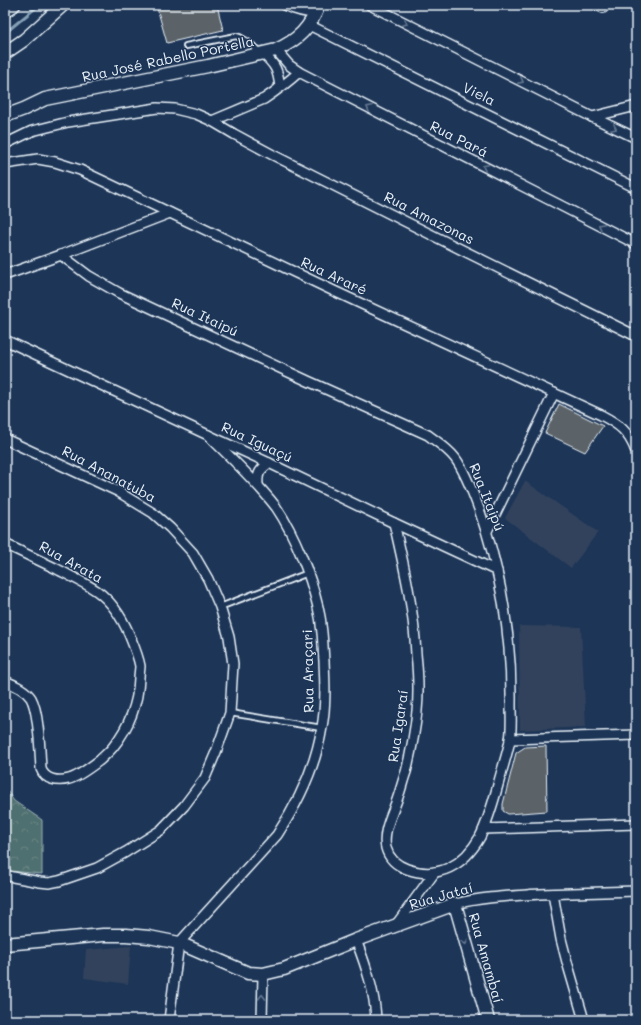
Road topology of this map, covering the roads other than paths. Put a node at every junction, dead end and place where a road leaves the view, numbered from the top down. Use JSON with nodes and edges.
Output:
{"nodes":[{"id":1,"x":14,"y":5,"type":"edge"},
{"id":2,"x":63,"y":5,"type":"edge"},
{"id":3,"x":284,"y":5,"type":"edge"},
{"id":4,"x":370,"y":5,"type":"edge"},
{"id":5,"x":317,"y":9,"type":"edge"},
{"id":6,"x":5,"y":11,"type":"edge"},
{"id":7,"x":309,"y":25,"type":"junction"},
{"id":8,"x":186,"y":46,"type":"dead end"},
{"id":9,"x":276,"y":50,"type":"junction"},
{"id":10,"x":5,"y":53,"type":"edge"},
{"id":11,"x":263,"y":54,"type":"junction"},
{"id":12,"x":298,"y":72,"type":"junction"},
{"id":13,"x":280,"y":88,"type":"junction"},
{"id":14,"x":45,"y":99,"type":"junction"},
{"id":15,"x":636,"y":106,"type":"edge"},
{"id":16,"x":5,"y":108,"type":"edge"},
{"id":17,"x":5,"y":116,"type":"edge"},
{"id":18,"x":592,"y":117,"type":"junction"},
{"id":19,"x":212,"y":121,"type":"junction"},
{"id":20,"x":636,"y":138,"type":"edge"},
{"id":21,"x":5,"y":144,"type":"edge"},
{"id":22,"x":5,"y":164,"type":"edge"},
{"id":23,"x":636,"y":188,"type":"edge"},
{"id":24,"x":170,"y":214,"type":"junction"},
{"id":25,"x":636,"y":244,"type":"edge"},
{"id":26,"x":61,"y":255,"type":"junction"},
{"id":27,"x":5,"y":274,"type":"edge"},
{"id":28,"x":636,"y":336,"type":"edge"},
{"id":29,"x":5,"y":340,"type":"edge"},
{"id":30,"x":554,"y":393,"type":"junction"},
{"id":31,"x":208,"y":435,"type":"junction"},
{"id":32,"x":5,"y":439,"type":"edge"},
{"id":33,"x":636,"y":451,"type":"edge"},
{"id":34,"x":269,"y":463,"type":"junction"},
{"id":35,"x":258,"y":485,"type":"junction"},
{"id":36,"x":394,"y":523,"type":"junction"},
{"id":37,"x":487,"y":531,"type":"junction"},
{"id":38,"x":5,"y":544,"type":"edge"},
{"id":39,"x":497,"y":571,"type":"junction"},
{"id":40,"x":308,"y":573,"type":"junction"},
{"id":41,"x":220,"y":607,"type":"junction"},
{"id":42,"x":5,"y":681,"type":"edge"},
{"id":43,"x":230,"y":713,"type":"junction"},
{"id":44,"x":322,"y":728,"type":"junction"},
{"id":45,"x":636,"y":735,"type":"edge"},
{"id":46,"x":510,"y":739,"type":"junction"},
{"id":47,"x":636,"y":824,"type":"edge"},
{"id":48,"x":484,"y":829,"type":"junction"},
{"id":49,"x":435,"y":872,"type":"junction"},
{"id":50,"x":5,"y":875,"type":"edge"},
{"id":51,"x":636,"y":891,"type":"edge"},
{"id":52,"x":553,"y":894,"type":"junction"},
{"id":53,"x":455,"y":904,"type":"junction"},
{"id":54,"x":396,"y":925,"type":"junction"},
{"id":55,"x":356,"y":940,"type":"junction"},
{"id":56,"x":179,"y":943,"type":"junction"},
{"id":57,"x":5,"y":944,"type":"edge"},
{"id":58,"x":263,"y":974,"type":"junction"},
{"id":59,"x":168,"y":1020,"type":"edge"},
{"id":60,"x":262,"y":1020,"type":"edge"},
{"id":61,"x":376,"y":1020,"type":"edge"},
{"id":62,"x":488,"y":1020,"type":"edge"},
{"id":63,"x":584,"y":1020,"type":"edge"}],
"edges":[{"from":1,"to":6,"type":"street"},
{"from":2,"to":10,"type":"street"},
{"from":3,"to":5,"type":"street"},
{"from":4,"to":18,"type":"street","one_way":true},
{"from":5,"to":7,"type":"street","name":"Rua José Rabello Portella"},
{"from":7,"to":9,"type":"street","name":"Rua José Rabello Portella"},
{"from":7,"to":23,"type":"street","name":"Viela"},
{"from":8,"to":11,"type":"lane"},
{"from":9,"to":11,"type":"street","name":"Rua José Rabello Portella"},
{"from":9,"to":12,"type":"street","name":"Rua Pará"},
{"from":11,"to":13,"type":"street"},
{"from":11,"to":14,"type":"street","name":"Rua José Rabello Portella"},
{"from":12,"to":13,"type":"street"},
{"from":25,"to":12,"type":"street","name":"Rua Pará","one_way":true},
{"from":13,"to":19,"type":"street"},
{"from":14,"to":16,"type":"street"},
{"from":14,"to":17,"type":"street","name":"Rua José Rabello Portella"},
{"from":15,"to":18,"type":"street"},
{"from":18,"to":20,"type":"street","one_way":true},
{"from":19,"to":21,"type":"street","name":"Rua Amazonas"},
{"from":19,"to":28,"type":"street","name":"Rua Amazonas"},
{"from":22,"to":24,"type":"street","name":"Rua Araré"},
{"from":24,"to":26,"type":"street"},
{"from":24,"to":30,"type":"street","name":"Rua Araré"},
{"from":26,"to":27,"type":"street"},
{"from":26,"to":37,"type":"street","name":"Rua Itaipú"},
{"from":29,"to":31,"type":"street","name":"Rua Iguaçú"},
{"from":30,"to":33,"type":"street","name":"Rua Araré"},
{"from":30,"to":37,"type":"street"},
{"from":31,"to":34,"type":"street","name":"Rua Iguaçú"},
{"from":31,"to":35,"type":"street","name":"Rua Araçari"},
{"from":32,"to":41,"type":"street","name":"Rua Ananatuba"},
{"from":34,"to":35,"type":"street"},
{"from":34,"to":36,"type":"street","name":"Rua Iguaçú"},
{"from":35,"to":40,"type":"street","name":"Rua Araçari"},
{"from":36,"to":39,"type":"street","name":"Rua Iguaçú"},
{"from":36,"to":49,"type":"street","name":"Rua Igaraí"},
{"from":37,"to":39,"type":"street","name":"Rua Itaipú"},
{"from":38,"to":42,"type":"street","name":"Rua Arata"},
{"from":39,"to":46,"type":"street","name":"Rua Itaipú"},
{"from":40,"to":41,"type":"lane"},
{"from":40,"to":44,"type":"street","name":"Rua Araçari"},
{"from":41,"to":43,"type":"street","name":"Rua Ananatuba"},
{"from":43,"to":44,"type":"lane"},
{"from":43,"to":50,"type":"street","name":"Rua Ananatuba"},
{"from":44,"to":56,"type":"street","name":"Rua Araçari"},
{"from":45,"to":46,"type":"street"},
{"from":46,"to":48,"type":"street","name":"Rua Itaipú"},
{"from":47,"to":48,"type":"street"},
{"from":48,"to":49,"type":"street","name":"Rua Itaipú"},
{"from":49,"to":54,"type":"street"},
{"from":51,"to":52,"type":"street","name":"Rua Jataí"},
{"from":52,"to":53,"type":"street","name":"Rua Jataí"},
{"from":52,"to":63,"type":"street"},
{"from":53,"to":54,"type":"street","name":"Rua Jataí"},
{"from":53,"to":62,"type":"street","name":"Rua Amambaí","one_way":true},
{"from":54,"to":55,"type":"street","name":"Rua Jataí"},
{"from":55,"to":58,"type":"street","name":"Rua Jataí"},
{"from":55,"to":61,"type":"street"},
{"from":56,"to":57,"type":"street"},
{"from":56,"to":58,"type":"street"},
{"from":56,"to":59,"type":"street"},
{"from":60,"to":58,"type":"street","one_way":true}]}
